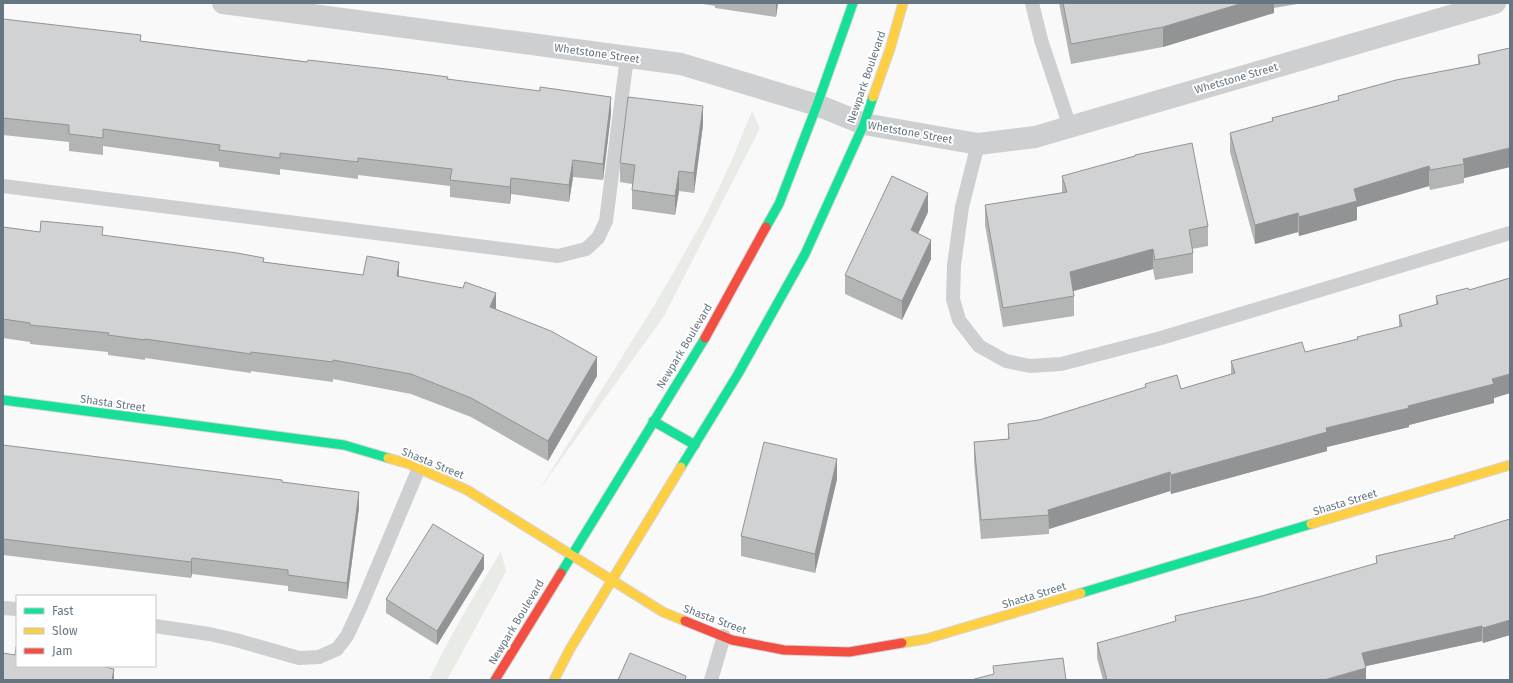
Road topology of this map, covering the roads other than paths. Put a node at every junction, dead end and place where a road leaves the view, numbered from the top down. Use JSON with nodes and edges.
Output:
{"nodes":[{"id":1,"x":224,"y":3,"type":"edge"},
{"id":2,"x":853,"y":3,"type":"edge"},
{"id":3,"x":903,"y":3,"type":"edge"},
{"id":4,"x":1032,"y":3,"type":"edge"},
{"id":5,"x":1495,"y":3,"type":"edge"},
{"id":6,"x":627,"y":56,"type":"junction"},
{"id":7,"x":817,"y":105,"type":"junction"},
{"id":8,"x":864,"y":124,"type":"junction"},
{"id":9,"x":1070,"y":127,"type":"junction"},
{"id":10,"x":978,"y":144,"type":"junction"},
{"id":11,"x":3,"y":186,"type":"edge"},
{"id":12,"x":1510,"y":233,"type":"edge"},
{"id":13,"x":3,"y":400,"type":"edge"},
{"id":14,"x":653,"y":421,"type":"junction"},
{"id":15,"x":695,"y":445,"type":"junction"},
{"id":16,"x":1510,"y":465,"type":"edge"},
{"id":17,"x":419,"y":468,"type":"junction"},
{"id":18,"x":571,"y":555,"type":"junction"},
{"id":19,"x":612,"y":581,"type":"junction"},
{"id":20,"x":3,"y":608,"type":"edge"},
{"id":21,"x":16,"y":609,"type":"edge"},
{"id":22,"x":156,"y":626,"type":"edge"},
{"id":23,"x":724,"y":636,"type":"junction"},
{"id":24,"x":495,"y":680,"type":"edge"},
{"id":25,"x":554,"y":680,"type":"edge"},
{"id":26,"x":711,"y":680,"type":"edge"}],
"edges":[{"from":1,"to":6,"type":"street","name":"Whetstone Street"},
{"from":2,"to":7,"type":"street","name":"Newpark Boulevard"},
{"from":3,"to":8,"type":"street","name":"Newpark Boulevard"},
{"from":4,"to":9,"type":"lane"},
{"from":5,"to":9,"type":"street","name":"Whetstone Street"},
{"from":6,"to":7,"type":"street","name":"Whetstone Street"},
{"from":6,"to":11,"type":"lane"},
{"from":7,"to":8,"type":"street","name":"Whetstone Street"},
{"from":7,"to":14,"type":"street","name":"Newpark Boulevard"},
{"from":8,"to":10,"type":"street","name":"Whetstone Street"},
{"from":8,"to":15,"type":"street","name":"Newpark Boulevard"},
{"from":9,"to":10,"type":"street","name":"Whetstone Street"},
{"from":10,"to":12,"type":"lane"},
{"from":13,"to":17,"type":"street","name":"Shasta Street"},
{"from":14,"to":15,"type":"street"},
{"from":14,"to":18,"type":"street","name":"Newpark Boulevard"},
{"from":15,"to":19,"type":"street","name":"Newpark Boulevard"},
{"from":16,"to":23,"type":"street","name":"Shasta Street"},
{"from":17,"to":18,"type":"street","name":"Shasta Street"},
{"from":17,"to":22,"type":"lane"},
{"from":18,"to":19,"type":"street","name":"Shasta Street"},
{"from":18,"to":24,"type":"street","name":"Newpark Boulevard"},
{"from":19,"to":23,"type":"street","name":"Shasta Street"},
{"from":19,"to":25,"type":"street","name":"Newpark Boulevard"},
{"from":20,"to":21,"type":"lane"},
{"from":23,"to":26,"type":"lane"}]}
